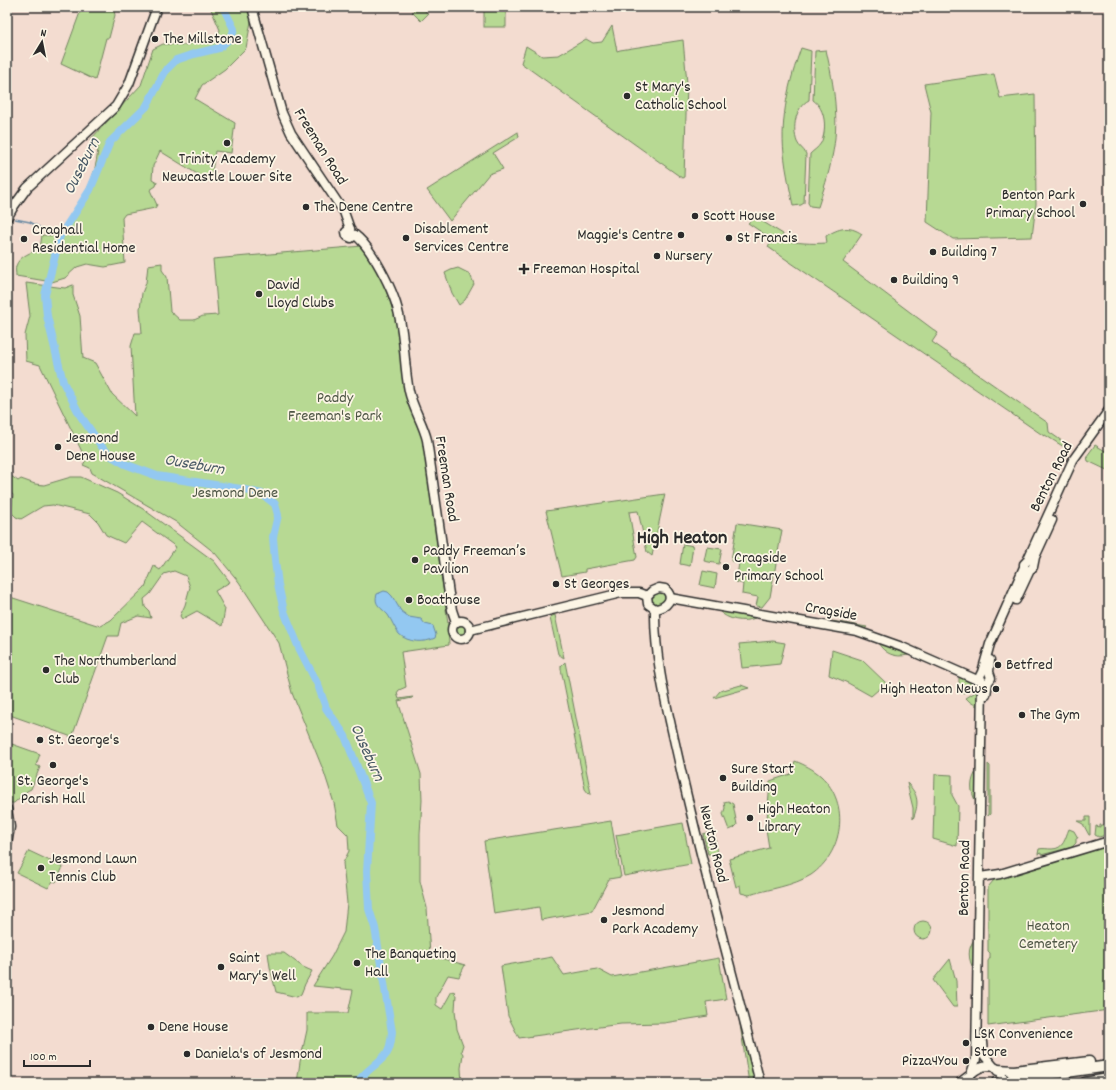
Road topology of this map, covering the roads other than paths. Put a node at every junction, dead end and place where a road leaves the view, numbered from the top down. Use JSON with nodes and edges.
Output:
{"nodes":[{"id":1,"x":157,"y":7,"type":"edge"},
{"id":2,"x":252,"y":7,"type":"edge"},
{"id":3,"x":8,"y":216,"type":"edge"},
{"id":4,"x":1109,"y":410,"type":"edge"},
{"id":5,"x":1109,"y":418,"type":"edge"},
{"id":6,"x":1028,"y":566,"type":"junction"},
{"id":7,"x":647,"y":596,"type":"junction"},
{"id":8,"x":670,"y":598,"type":"junction"},
{"id":9,"x":655,"y":609,"type":"junction"},
{"id":10,"x":456,"y":622,"type":"junction"},
{"id":11,"x":470,"y":630,"type":"junction"},
{"id":12,"x":984,"y":678,"type":"junction"},
{"id":13,"x":7,"y":809,"type":"edge"},
{"id":14,"x":1109,"y":841,"type":"edge"},
{"id":15,"x":7,"y":844,"type":"edge"},
{"id":16,"x":982,"y":876,"type":"junction"},
{"id":17,"x":1109,"y":1061,"type":"edge"},
{"id":18,"x":1109,"y":1066,"type":"edge"},
{"id":19,"x":1109,"y":1073,"type":"edge"},
{"id":20,"x":999,"y":1076,"type":"edge"},
{"id":21,"x":968,"y":1079,"type":"edge"},
{"id":22,"x":1109,"y":1079,"type":"edge"},
{"id":23,"x":760,"y":1083,"type":"edge"},
{"id":24,"x":1032,"y":1083,"type":"edge"},
{"id":25,"x":1085,"y":1083,"type":"edge"}],
"edges":[{"from":1,"to":3,"type":"street"},
{"from":2,"to":10,"type":"street","name":"Freeman Road"},
{"from":4,"to":6,"type":"street","name":"Benton Road"},
{"from":5,"to":6,"type":"street","name":"Benton Road"},
{"from":6,"to":12,"type":"street","name":"Benton Road"},
{"from":7,"to":8,"type":"street"},
{"from":7,"to":9,"type":"street"},
{"from":7,"to":11,"type":"street"},
{"from":8,"to":9,"type":"street"},
{"from":8,"to":12,"type":"street","name":"Cragside"},
{"from":9,"to":23,"type":"street","name":"Newton Road"},
{"from":10,"to":11,"type":"street"},
{"from":10,"to":11,"type":"street"},
{"from":12,"to":16,"type":"street","name":"Benton Road"},
{"from":13,"to":15,"type":"street"},
{"from":14,"to":16,"type":"street"},
{"from":16,"to":20,"type":"street","name":"Benton Road"},
{"from":16,"to":21,"type":"street","name":"Benton Road"},
{"from":17,"to":20,"type":"highway"},
{"from":18,"to":20,"type":"highway"},
{"from":19,"to":24,"type":"highway"},
{"from":20,"to":21,"type":"street"},
{"from":22,"to":25,"type":"highway"}]}
